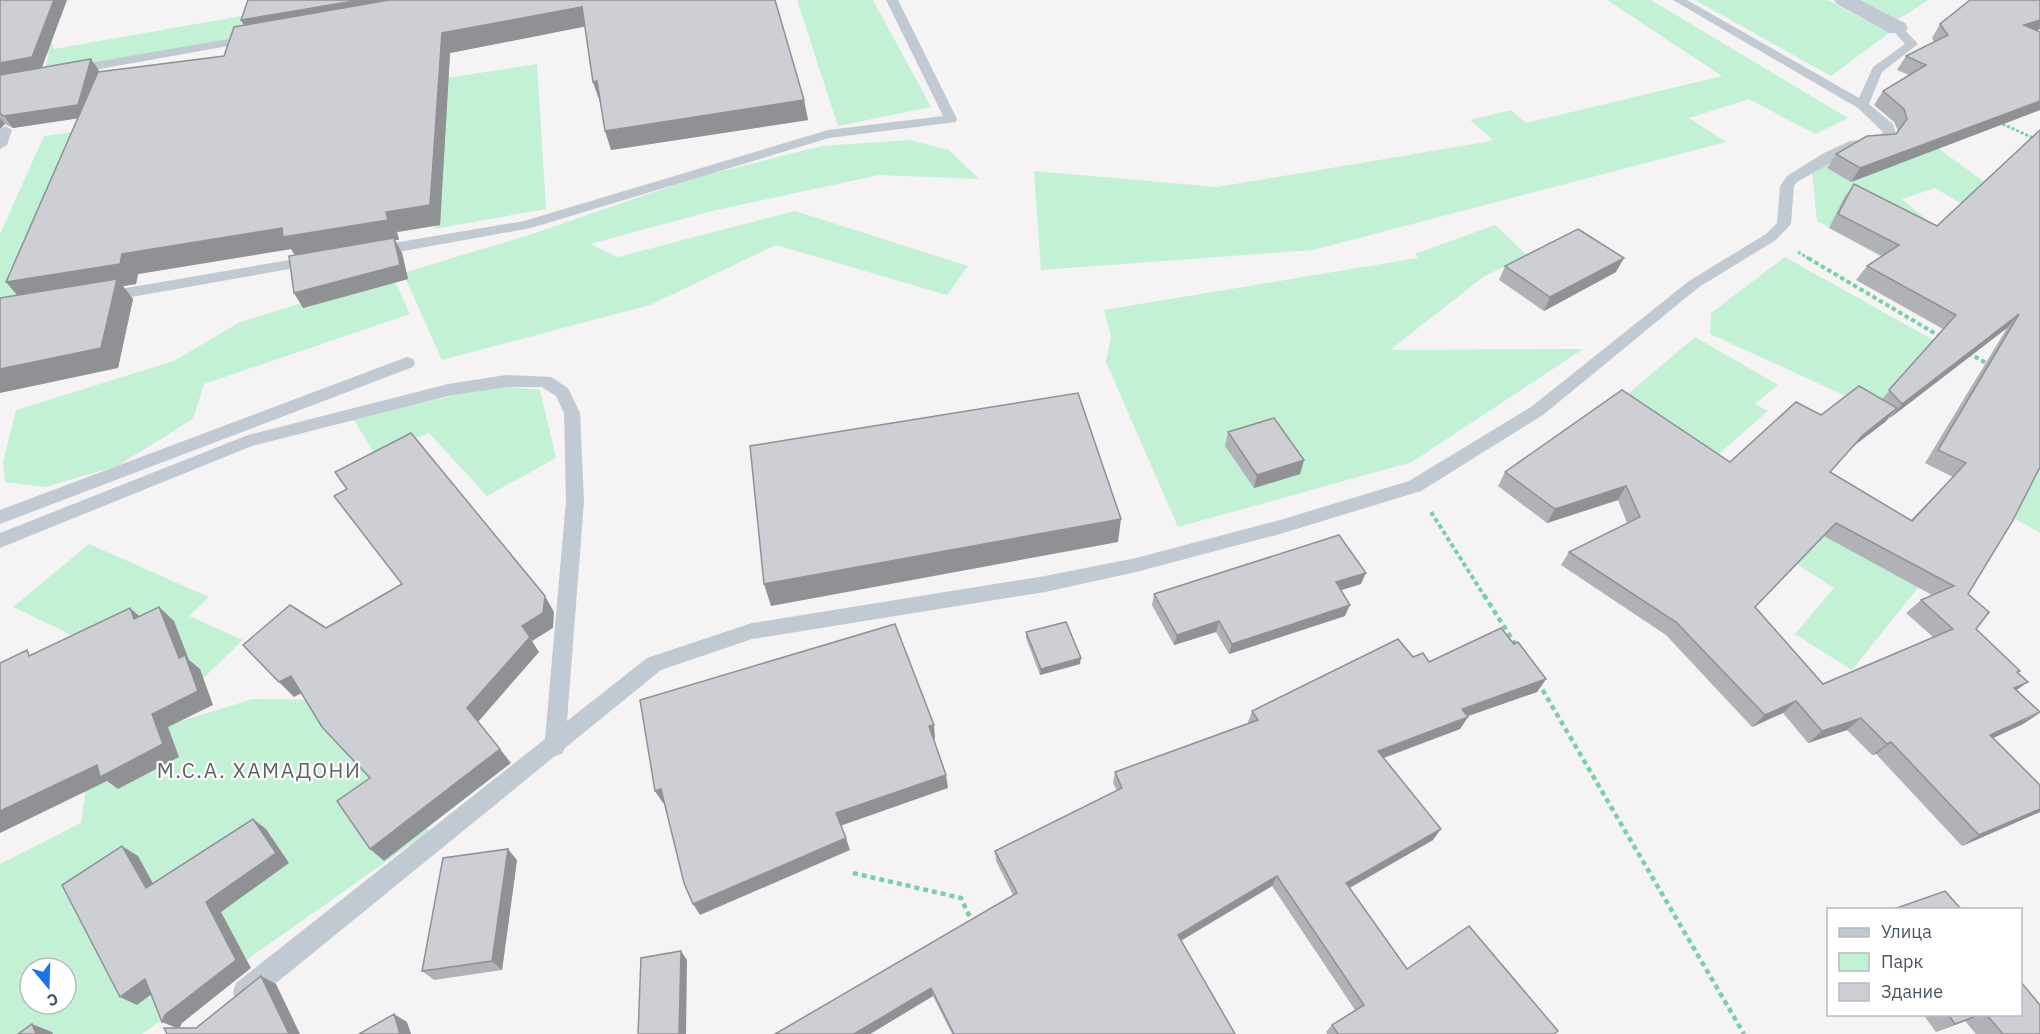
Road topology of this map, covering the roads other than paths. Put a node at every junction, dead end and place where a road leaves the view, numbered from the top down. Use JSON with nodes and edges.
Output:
{"nodes":[{"id":1,"x":892,"y":0,"type":"edge"},
{"id":2,"x":1679,"y":0,"type":"edge"},
{"id":3,"x":1844,"y":0,"type":"edge"},
{"id":4,"x":1896,"y":28,"type":"joint"},
{"id":5,"x":265,"y":36,"type":"edge"},
{"id":6,"x":55,"y":73,"type":"edge"},
{"id":7,"x":1862,"y":105,"type":"junction"},
{"id":8,"x":6,"y":130,"type":"edge"},
{"id":9,"x":0,"y":144,"type":"edge"},
{"id":10,"x":362,"y":253,"type":"edge"},
{"id":11,"x":327,"y":259,"type":"edge"},
{"id":12,"x":93,"y":298,"type":"edge"},
{"id":13,"x":407,"y":363,"type":"dead end"},
{"id":14,"x":0,"y":517,"type":"edge"},
{"id":15,"x":0,"y":542,"type":"edge"},
{"id":16,"x":555,"y":747,"type":"junction"},
{"id":17,"x":229,"y":1005,"type":"edge"}],
"edges":[{"from":1,"to":10,"type":"lane"},
{"from":2,"to":7,"type":"lane"},
{"from":3,"to":4,"type":"street"},
{"from":4,"to":7,"type":"lane"},
{"from":5,"to":6,"type":"lane"},
{"from":7,"to":16,"type":"lane"},
{"from":8,"to":9,"type":"lane"},
{"from":11,"to":12,"type":"lane"},
{"from":13,"to":14,"type":"lane"},
{"from":15,"to":16,"type":"lane"},
{"from":16,"to":17,"type":"lane"}]}
